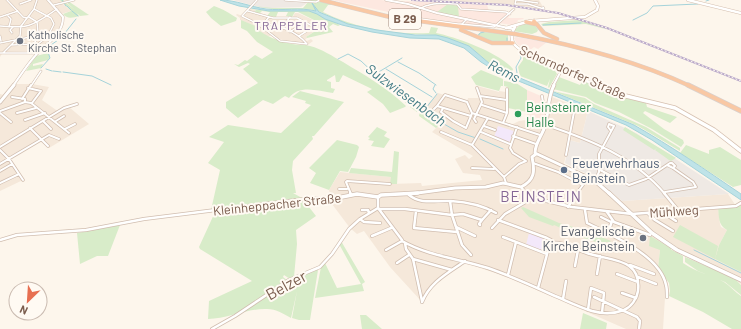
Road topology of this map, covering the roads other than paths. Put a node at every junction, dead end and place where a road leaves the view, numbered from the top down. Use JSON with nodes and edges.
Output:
{"nodes":[{"id":1,"x":7,"y":0,"type":"edge"},
{"id":2,"x":31,"y":0,"type":"edge"},
{"id":3,"x":37,"y":0,"type":"edge"},
{"id":4,"x":48,"y":0,"type":"edge"},
{"id":5,"x":74,"y":0,"type":"edge"},
{"id":6,"x":256,"y":0,"type":"edge"},
{"id":7,"x":285,"y":0,"type":"edge"},
{"id":8,"x":322,"y":0,"type":"edge"},
{"id":9,"x":386,"y":0,"type":"edge"},
{"id":10,"x":517,"y":0,"type":"edge"},
{"id":11,"x":595,"y":0,"type":"edge"},
{"id":12,"x":688,"y":0,"type":"edge"},
{"id":13,"x":536,"y":2,"type":"edge"},
{"id":14,"x":424,"y":3,"type":"dead end"},
{"id":15,"x":20,"y":4,"type":"dead end"},
{"id":16,"x":421,"y":4,"type":"dead end"},
{"id":17,"x":54,"y":5,"type":"junction"},
{"id":18,"x":412,"y":5,"type":"junction"},
{"id":19,"x":419,"y":7,"type":"junction"},
{"id":20,"x":415,"y":8,"type":"junction"},
{"id":21,"x":543,"y":8,"type":"dead end"},
{"id":22,"x":34,"y":9,"type":"junction"},
{"id":23,"x":57,"y":9,"type":"junction"},
{"id":24,"x":514,"y":9,"type":"dead end"},
{"id":25,"x":18,"y":11,"type":"junction"},
{"id":26,"x":248,"y":11,"type":"junction"},
{"id":27,"x":414,"y":11,"type":"junction"},
{"id":28,"x":741,"y":13,"type":"edge"},
{"id":29,"x":510,"y":14,"type":"junction"},
{"id":30,"x":8,"y":15,"type":"junction"},
{"id":31,"x":47,"y":15,"type":"junction"},
{"id":32,"x":0,"y":16,"type":"edge"},
{"id":33,"x":28,"y":17,"type":"junction"},
{"id":34,"x":269,"y":17,"type":"junction"},
{"id":35,"x":290,"y":18,"type":"junction"},
{"id":36,"x":466,"y":19,"type":"junction"},
{"id":37,"x":526,"y":22,"type":"joint"},
{"id":38,"x":536,"y":22,"type":"junction"},
{"id":39,"x":36,"y":23,"type":"junction"},
{"id":40,"x":264,"y":23,"type":"junction"},
{"id":41,"x":258,"y":24,"type":"junction"},
{"id":42,"x":460,"y":24,"type":"junction"},
{"id":43,"x":300,"y":25,"type":"dead end"},
{"id":44,"x":496,"y":25,"type":"junction"},
{"id":45,"x":1,"y":26,"type":"edge"},
{"id":46,"x":9,"y":27,"type":"junction"},
{"id":47,"x":313,"y":27,"type":"junction"},
{"id":48,"x":447,"y":27,"type":"junction"},
{"id":49,"x":12,"y":28,"type":"junction"},
{"id":50,"x":21,"y":28,"type":"junction"},
{"id":51,"x":282,"y":28,"type":"junction"},
{"id":52,"x":506,"y":28,"type":"junction"},
{"id":53,"x":322,"y":31,"type":"dead end"},
{"id":54,"x":491,"y":31,"type":"junction"},
{"id":55,"x":290,"y":32,"type":"junction"},
{"id":56,"x":512,"y":32,"type":"junction"},
{"id":57,"x":12,"y":33,"type":"dead end"},
{"id":58,"x":50,"y":33,"type":"junction"},
{"id":59,"x":524,"y":34,"type":"junction"},
{"id":60,"x":42,"y":35,"type":"junction"},
{"id":61,"x":0,"y":36,"type":"edge"},
{"id":62,"x":36,"y":36,"type":"junction"},
{"id":63,"x":299,"y":37,"type":"junction"},
{"id":64,"x":18,"y":39,"type":"junction"},
{"id":65,"x":511,"y":39,"type":"junction"},
{"id":66,"x":562,"y":41,"type":"junction"},
{"id":67,"x":1,"y":42,"type":"edge"},
{"id":68,"x":513,"y":43,"type":"junction"},
{"id":69,"x":33,"y":44,"type":"junction"},
{"id":70,"x":38,"y":44,"type":"junction"},
{"id":71,"x":506,"y":44,"type":"junction"},
{"id":72,"x":11,"y":45,"type":"junction"},
{"id":73,"x":516,"y":47,"type":"junction"},
{"id":74,"x":0,"y":53,"type":"edge"},
{"id":75,"x":3,"y":53,"type":"junction"},
{"id":76,"x":26,"y":53,"type":"junction"},
{"id":77,"x":38,"y":53,"type":"junction"},
{"id":78,"x":555,"y":66,"type":"junction"},
{"id":79,"x":562,"y":69,"type":"junction"},
{"id":80,"x":41,"y":71,"type":"dead end"},
{"id":81,"x":571,"y":73,"type":"junction"},
{"id":82,"x":559,"y":74,"type":"junction"},
{"id":83,"x":28,"y":88,"type":"junction"},
{"id":84,"x":477,"y":88,"type":"dead end"},
{"id":85,"x":507,"y":90,"type":"dead end"},
{"id":86,"x":480,"y":96,"type":"junction"},
{"id":87,"x":542,"y":96,"type":"dead end"},
{"id":88,"x":12,"y":97,"type":"dead end"},
{"id":89,"x":22,"y":99,"type":"junction"},
{"id":90,"x":507,"y":100,"type":"junction"},
{"id":91,"x":0,"y":102,"type":"edge"},
{"id":92,"x":25,"y":102,"type":"junction"},
{"id":93,"x":31,"y":103,"type":"junction"},
{"id":94,"x":77,"y":104,"type":"dead end"},
{"id":95,"x":482,"y":105,"type":"junction"},
{"id":96,"x":547,"y":105,"type":"junction"},
{"id":97,"x":437,"y":106,"type":"junction"},
{"id":98,"x":36,"y":108,"type":"junction"},
{"id":99,"x":443,"y":108,"type":"junction"},
{"id":100,"x":434,"y":109,"type":"dead end"},
{"id":101,"x":741,"y":110,"type":"edge"},
{"id":102,"x":0,"y":112,"type":"edge"},
{"id":103,"x":472,"y":112,"type":"junction"},
{"id":104,"x":574,"y":112,"type":"dead end"},
{"id":105,"x":507,"y":113,"type":"junction"},
{"id":106,"x":17,"y":114,"type":"dead end"},
{"id":107,"x":45,"y":114,"type":"junction"},
{"id":108,"x":476,"y":114,"type":"junction"},
{"id":109,"x":64,"y":116,"type":"dead end"},
{"id":110,"x":471,"y":116,"type":"junction"},
{"id":111,"x":50,"y":117,"type":"junction"},
{"id":112,"x":488,"y":118,"type":"junction"},
{"id":113,"x":25,"y":120,"type":"dead end"},
{"id":114,"x":43,"y":121,"type":"junction"},
{"id":115,"x":56,"y":121,"type":"junction"},
{"id":116,"x":11,"y":122,"type":"dead end"},
{"id":117,"x":476,"y":122,"type":"dead end"},
{"id":118,"x":503,"y":123,"type":"junction"},
{"id":119,"x":75,"y":124,"type":"dead end"},
{"id":120,"x":545,"y":125,"type":"junction"},
{"id":121,"x":484,"y":126,"type":"junction"},
{"id":122,"x":517,"y":127,"type":"junction"},
{"id":123,"x":30,"y":128,"type":"junction"},
{"id":124,"x":51,"y":128,"type":"dead end"},
{"id":125,"x":65,"y":129,"type":"junction"},
{"id":126,"x":495,"y":130,"type":"dead end"},
{"id":127,"x":611,"y":131,"type":"dead end"},
{"id":128,"x":441,"y":132,"type":"dead end"},
{"id":129,"x":481,"y":132,"type":"junction"},
{"id":130,"x":69,"y":133,"type":"dead end"},
{"id":131,"x":570,"y":133,"type":"junction"},
{"id":132,"x":540,"y":135,"type":"junction"},
{"id":133,"x":513,"y":136,"type":"junction"},
{"id":134,"x":59,"y":139,"type":"dead end"},
{"id":135,"x":41,"y":140,"type":"junction"},
{"id":136,"x":510,"y":144,"type":"junction"},
{"id":137,"x":536,"y":144,"type":"junction"},
{"id":138,"x":472,"y":145,"type":"junction"},
{"id":139,"x":48,"y":146,"type":"dead end"},
{"id":140,"x":604,"y":146,"type":"junction"},
{"id":141,"x":0,"y":147,"type":"edge"},
{"id":142,"x":0,"y":150,"type":"edge"},
{"id":143,"x":741,"y":151,"type":"edge"},
{"id":144,"x":536,"y":154,"type":"junction"},
{"id":145,"x":566,"y":155,"type":"dead end"},
{"id":146,"x":9,"y":159,"type":"junction"},
{"id":147,"x":533,"y":163,"type":"junction"},
{"id":148,"x":0,"y":164,"type":"edge"},
{"id":149,"x":12,"y":164,"type":"junction"},
{"id":150,"x":472,"y":168,"type":"dead end"},
{"id":151,"x":496,"y":169,"type":"junction"},
{"id":152,"x":600,"y":170,"type":"junction"},
{"id":153,"x":0,"y":171,"type":"edge"},
{"id":154,"x":19,"y":174,"type":"junction"},
{"id":155,"x":650,"y":176,"type":"junction"},
{"id":156,"x":504,"y":177,"type":"junction"},
{"id":157,"x":23,"y":180,"type":"dead end"},
{"id":158,"x":595,"y":181,"type":"junction"},
{"id":159,"x":0,"y":183,"type":"edge"},
{"id":160,"x":506,"y":183,"type":"junction"},
{"id":161,"x":390,"y":184,"type":"dead end"},
{"id":162,"x":521,"y":187,"type":"junction"},
{"id":163,"x":339,"y":189,"type":"dead end"},
{"id":164,"x":347,"y":189,"type":"junction"},
{"id":165,"x":664,"y":192,"type":"junction"},
{"id":166,"x":409,"y":194,"type":"junction"},
{"id":167,"x":351,"y":195,"type":"junction"},
{"id":168,"x":342,"y":197,"type":"joint"},
{"id":169,"x":378,"y":197,"type":"junction"},
{"id":170,"x":534,"y":197,"type":"junction"},
{"id":171,"x":450,"y":201,"type":"junction"},
{"id":172,"x":741,"y":203,"type":"edge"},
{"id":173,"x":568,"y":207,"type":"junction"},
{"id":174,"x":379,"y":209,"type":"junction"},
{"id":175,"x":362,"y":210,"type":"dead end"},
{"id":176,"x":491,"y":210,"type":"junction"},
{"id":177,"x":585,"y":210,"type":"junction"},
{"id":178,"x":678,"y":210,"type":"junction"},
{"id":179,"x":416,"y":211,"type":"junction"},
{"id":180,"x":607,"y":212,"type":"junction"},
{"id":181,"x":661,"y":212,"type":"junction"},
{"id":182,"x":369,"y":213,"type":"junction"},
{"id":183,"x":496,"y":213,"type":"dead end"},
{"id":184,"x":648,"y":213,"type":"junction"},
{"id":185,"x":632,"y":214,"type":"junction"},
{"id":186,"x":452,"y":215,"type":"junction"},
{"id":187,"x":601,"y":217,"type":"dead end"},
{"id":188,"x":360,"y":219,"type":"junction"},
{"id":189,"x":482,"y":220,"type":"junction"},
{"id":190,"x":498,"y":220,"type":"junction"},
{"id":191,"x":612,"y":221,"type":"junction"},
{"id":192,"x":676,"y":221,"type":"dead end"},
{"id":193,"x":380,"y":223,"type":"dead end"},
{"id":194,"x":480,"y":225,"type":"dead end"},
{"id":195,"x":624,"y":226,"type":"junction"},
{"id":196,"x":456,"y":227,"type":"junction"},
{"id":197,"x":391,"y":228,"type":"junction"},
{"id":198,"x":492,"y":228,"type":"dead end"},
{"id":199,"x":599,"y":228,"type":"junction"},
{"id":200,"x":673,"y":231,"type":"dead end"},
{"id":201,"x":457,"y":232,"type":"junction"},
{"id":202,"x":623,"y":234,"type":"dead end"},
{"id":203,"x":650,"y":235,"type":"dead end"},
{"id":204,"x":372,"y":236,"type":"dead end"},
{"id":205,"x":474,"y":236,"type":"dead end"},
{"id":206,"x":503,"y":237,"type":"dead end"},
{"id":207,"x":0,"y":240,"type":"edge"},
{"id":208,"x":402,"y":241,"type":"junction"},
{"id":209,"x":516,"y":242,"type":"junction"},
{"id":210,"x":550,"y":243,"type":"junction"},
{"id":211,"x":386,"y":250,"type":"dead end"},
{"id":212,"x":578,"y":250,"type":"junction"},
{"id":213,"x":547,"y":254,"type":"junction"},
{"id":214,"x":409,"y":255,"type":"junction"},
{"id":215,"x":472,"y":255,"type":"dead end"},
{"id":216,"x":600,"y":256,"type":"junction"},
{"id":217,"x":413,"y":259,"type":"junction"},
{"id":218,"x":466,"y":261,"type":"junction"},
{"id":219,"x":397,"y":263,"type":"dead end"},
{"id":220,"x":629,"y":264,"type":"junction"},
{"id":221,"x":575,"y":266,"type":"dead end"},
{"id":222,"x":453,"y":270,"type":"junction"},
{"id":223,"x":597,"y":274,"type":"dead end"},
{"id":224,"x":617,"y":274,"type":"dead end"},
{"id":225,"x":654,"y":274,"type":"dead end"},
{"id":226,"x":508,"y":275,"type":"junction"},
{"id":227,"x":638,"y":277,"type":"junction"},
{"id":228,"x":741,"y":280,"type":"edge"},
{"id":229,"x":566,"y":282,"type":"dead end"},
{"id":230,"x":638,"y":282,"type":"junction"},
{"id":231,"x":656,"y":284,"type":"dead end"},
{"id":232,"x":538,"y":288,"type":"junction"},
{"id":233,"x":622,"y":293,"type":"dead end"},
{"id":234,"x":425,"y":294,"type":"junction"},
{"id":235,"x":420,"y":295,"type":"junction"},
{"id":236,"x":594,"y":297,"type":"dead end"},
{"id":237,"x":636,"y":298,"type":"junction"},
{"id":238,"x":667,"y":298,"type":"dead end"},
{"id":239,"x":563,"y":299,"type":"junction"},
{"id":240,"x":603,"y":301,"type":"junction"},
{"id":241,"x":588,"y":310,"type":"junction"},
{"id":242,"x":624,"y":311,"type":"junction"},
{"id":243,"x":602,"y":313,"type":"junction"},
{"id":244,"x":212,"y":329,"type":"edge"},
{"id":245,"x":639,"y":329,"type":"edge"}],
"edges":[{"from":1,"to":25,"type":"street"},
{"from":2,"to":15,"type":"street"},
{"from":3,"to":22,"type":"street"},
{"from":4,"to":17,"type":"street"},
{"from":5,"to":17,"type":"street"},
{"from":6,"to":26,"type":"street"},
{"from":7,"to":8,"type":"street"},
{"from":8,"to":48,"type":"highway","number":"B 29"},
{"from":8,"to":56,"type":"highway","number":"B 29"},
{"from":9,"to":18,"type":"street"},
{"from":10,"to":13,"type":"street"},
{"from":10,"to":21,"type":"street"},
{"from":11,"to":38,"type":"main road"},
{"from":12,"to":28,"type":"main road"},
{"from":14,"to":29,"type":"street"},
{"from":16,"to":19,"type":"street"},
{"from":17,"to":23,"type":"street"},
{"from":18,"to":19,"type":"street"},
{"from":18,"to":20,"type":"street"},
{"from":19,"to":20,"type":"street"},
{"from":19,"to":27,"type":"street"},
{"from":19,"to":36,"type":"street"},
{"from":20,"to":27,"type":"street"},
{"from":22,"to":31,"type":"street"},
{"from":22,"to":33,"type":"street"},
{"from":23,"to":31,"type":"street"},
{"from":23,"to":77,"type":"street"},
{"from":24,"to":29,"type":"street"},
{"from":25,"to":30,"type":"street"},
{"from":25,"to":33,"type":"street"},
{"from":26,"to":34,"type":"street"},
{"from":26,"to":41,"type":"street"},
{"from":27,"to":42,"type":"street"},
{"from":29,"to":44,"type":"street"},
{"from":30,"to":32,"type":"street"},
{"from":30,"to":46,"type":"street"},
{"from":31,"to":39,"type":"street"},
{"from":31,"to":58,"type":"street"},
{"from":33,"to":39,"type":"street"},
{"from":33,"to":50,"type":"street"},
{"from":34,"to":35,"type":"street"},
{"from":34,"to":40,"type":"street"},
{"from":35,"to":47,"type":"street"},
{"from":35,"to":51,"type":"street"},
{"from":36,"to":42,"type":"street"},
{"from":36,"to":44,"type":"street"},
{"from":37,"to":38,"type":"highway"},
{"from":37,"to":56,"type":"main road"},
{"from":38,"to":59,"type":"highway"},
{"from":38,"to":66,"type":"highway"},
{"from":39,"to":50,"type":"street"},
{"from":39,"to":62,"type":"street"},
{"from":40,"to":41,"type":"street"},
{"from":40,"to":51,"type":"street"},
{"from":41,"to":63,"type":"street"},
{"from":42,"to":44,"type":"street"},
{"from":43,"to":55,"type":"street"},
{"from":44,"to":52,"type":"street"},
{"from":45,"to":46,"type":"street"},
{"from":46,"to":49,"type":"street"},
{"from":47,"to":53,"type":"street"},
{"from":47,"to":63,"type":"street"},
{"from":48,"to":54,"type":"highway","number":"B 29"},
{"from":48,"to":71,"type":"highway"},
{"from":49,"to":50,"type":"street"},
{"from":49,"to":57,"type":"street"},
{"from":50,"to":64,"type":"street"},
{"from":51,"to":55,"type":"street"},
{"from":52,"to":56,"type":"main road"},
{"from":52,"to":56,"type":"street"},
{"from":54,"to":56,"type":"highway","number":"B 29"},
{"from":54,"to":71,"type":"highway"},
{"from":55,"to":63,"type":"street"},
{"from":56,"to":59,"type":"highway","number":"B 29"},
{"from":56,"to":65,"type":"main road","name":"Schorndorfer Straße"},
{"from":56,"to":101,"type":"highway","number":"B 29"},
{"from":58,"to":60,"type":"street"},
{"from":58,"to":70,"type":"street"},
{"from":59,"to":66,"type":"highway","number":"B 29"},
{"from":60,"to":62,"type":"street"},
{"from":60,"to":69,"type":"street"},
{"from":61,"to":67,"type":"street"},
{"from":62,"to":64,"type":"street"},
{"from":64,"to":67,"type":"street"},
{"from":64,"to":72,"type":"street"},
{"from":65,"to":68,"type":"main road","name":"Schorndorfer Straße"},
{"from":65,"to":71,"type":"highway"},
{"from":66,"to":101,"type":"highway","number":"B 29"},
{"from":68,"to":71,"type":"highway"},
{"from":68,"to":73,"type":"main road","name":"Schorndorfer Straße"},
{"from":69,"to":70,"type":"street"},
{"from":69,"to":72,"type":"street"},
{"from":70,"to":76,"type":"street"},
{"from":71,"to":73,"type":"highway"},
{"from":72,"to":75,"type":"street"},
{"from":73,"to":78,"type":"main road","name":"Schorndorfer Straße"},
{"from":74,"to":75,"type":"street"},
{"from":75,"to":76,"type":"street"},
{"from":76,"to":77,"type":"street"},
{"from":77,"to":91,"type":"street"},
{"from":78,"to":79,"type":"main road","name":"Schorndorfer Straße"},
{"from":78,"to":82,"type":"street"},
{"from":79,"to":81,"type":"main road","name":"Schorndorfer Straße"},
{"from":79,"to":82,"type":"street"},
{"from":80,"to":83,"type":"street"},
{"from":81,"to":82,"type":"street"},
{"from":81,"to":143,"type":"main road","name":"Schorndorfer Straße"},
{"from":82,"to":96,"type":"street"},
{"from":83,"to":89,"type":"street"},
{"from":83,"to":93,"type":"street"},
{"from":84,"to":86,"type":"street"},
{"from":85,"to":90,"type":"street"},
{"from":86,"to":90,"type":"street"},
{"from":86,"to":95,"type":"street"},
{"from":87,"to":96,"type":"street"},
{"from":88,"to":89,"type":"street"},
{"from":89,"to":92,"type":"street"},
{"from":90,"to":105,"type":"street"},
{"from":92,"to":93,"type":"street"},
{"from":92,"to":102,"type":"street"},
{"from":93,"to":98,"type":"street"},
{"from":94,"to":111,"type":"street"},
{"from":95,"to":105,"type":"street"},
{"from":95,"to":108,"type":"street"},
{"from":96,"to":120,"type":"street"},
{"from":97,"to":99,"type":"street"},
{"from":97,"to":100,"type":"street"},
{"from":97,"to":103,"type":"street"},
{"from":98,"to":106,"type":"street"},
{"from":98,"to":107,"type":"street"},
{"from":99,"to":110,"type":"street"},
{"from":99,"to":110,"type":"street"},
{"from":102,"to":116,"type":"street"},
{"from":103,"to":108,"type":"street"},
{"from":103,"to":110,"type":"street"},
{"from":104,"to":131,"type":"street"},
{"from":105,"to":118,"type":"street"},
{"from":107,"to":111,"type":"street"},
{"from":107,"to":113,"type":"street"},
{"from":108,"to":112,"type":"street"},
{"from":108,"to":117,"type":"street"},
{"from":109,"to":115,"type":"street"},
{"from":111,"to":114,"type":"street"},
{"from":111,"to":115,"type":"street"},
{"from":112,"to":118,"type":"street"},
{"from":112,"to":121,"type":"street"},
{"from":114,"to":123,"type":"street"},
{"from":114,"to":124,"type":"street"},
{"from":115,"to":125,"type":"street"},
{"from":118,"to":122,"type":"street"},
{"from":119,"to":125,"type":"street"},
{"from":120,"to":131,"type":"street"},
{"from":120,"to":132,"type":"street"},
{"from":121,"to":126,"type":"street"},
{"from":121,"to":129,"type":"street"},
{"from":122,"to":132,"type":"street"},
{"from":122,"to":133,"type":"street"},
{"from":123,"to":135,"type":"street"},
{"from":123,"to":141,"type":"street"},
{"from":125,"to":130,"type":"street"},
{"from":127,"to":140,"type":"street"},
{"from":128,"to":138,"type":"street"},
{"from":129,"to":136,"type":"street"},
{"from":129,"to":138,"type":"street"},
{"from":131,"to":140,"type":"street"},
{"from":131,"to":145,"type":"street"},
{"from":132,"to":137,"type":"street"},
{"from":133,"to":136,"type":"street"},
{"from":133,"to":137,"type":"street"},
{"from":134,"to":135,"type":"street"},
{"from":135,"to":139,"type":"street"},
{"from":135,"to":146,"type":"street"},
{"from":136,"to":156,"type":"street"},
{"from":137,"to":144,"type":"street"},
{"from":138,"to":151,"type":"street"},
{"from":140,"to":152,"type":"street"},
{"from":140,"to":155,"type":"street"},
{"from":142,"to":146,"type":"street"},
{"from":144,"to":147,"type":"street"},
{"from":144,"to":158,"type":"street"},
{"from":146,"to":148,"type":"street"},
{"from":146,"to":149,"type":"street"},
{"from":147,"to":162,"type":"street"},
{"from":147,"to":173,"type":"street"},
{"from":149,"to":153,"type":"street"},
{"from":149,"to":154,"type":"street"},
{"from":150,"to":151,"type":"street"},
{"from":151,"to":156,"type":"street"},
{"from":152,"to":155,"type":"street"},
{"from":152,"to":158,"type":"street"},
{"from":154,"to":157,"type":"street"},
{"from":154,"to":159,"type":"street"},
{"from":155,"to":165,"type":"street"},
{"from":155,"to":165,"type":"street"},
{"from":156,"to":160,"type":"street"},
{"from":158,"to":185,"type":"street"},
{"from":160,"to":162,"type":"street"},
{"from":160,"to":166,"type":"street","name":"Kleinheppacher Straße"},
{"from":161,"to":164,"type":"street"},
{"from":162,"to":170,"type":"street"},
{"from":163,"to":164,"type":"street"},
{"from":164,"to":167,"type":"street"},
{"from":165,"to":178,"type":"street"},
{"from":166,"to":169,"type":"street","name":"Kleinheppacher Straße"},
{"from":166,"to":171,"type":"street"},
{"from":167,"to":168,"type":"street","name":"Kleinheppacher Straße"},
{"from":167,"to":169,"type":"street","name":"Kleinheppacher Straße"},
{"from":168,"to":207,"type":"street","name":"Kleinheppacher Straße"},
{"from":169,"to":174,"type":"street"},
{"from":170,"to":173,"type":"street","name":"Mühlweg"},
{"from":170,"to":190,"type":"street"},
{"from":171,"to":176,"type":"street"},
{"from":171,"to":186,"type":"street"},
{"from":172,"to":178,"type":"street","name":"Mühlweg"},
{"from":173,"to":177,"type":"street","name":"Mühlweg"},
{"from":174,"to":179,"type":"street"},
{"from":174,"to":182,"type":"street","name":"Belzer"},
{"from":174,"to":197,"type":"street"},
{"from":175,"to":182,"type":"street"},
{"from":176,"to":183,"type":"street"},
{"from":176,"to":189,"type":"street"},
{"from":177,"to":180,"type":"street","name":"Mühlweg"},
{"from":177,"to":199,"type":"street"},
{"from":178,"to":181,"type":"street","name":"Mühlweg"},
{"from":179,"to":186,"type":"street"},
{"from":179,"to":201,"type":"street"},
{"from":180,"to":185,"type":"street","name":"Mühlweg"},
{"from":180,"to":191,"type":"street"},
{"from":181,"to":184,"type":"street","name":"Mühlweg"},
{"from":181,"to":192,"type":"street"},
{"from":182,"to":188,"type":"street","name":"Belzer"},
{"from":184,"to":185,"type":"street","name":"Mühlweg"},
{"from":184,"to":200,"type":"street"},
{"from":185,"to":228,"type":"street"},
{"from":186,"to":189,"type":"street"},
{"from":186,"to":196,"type":"street"},
{"from":187,"to":191,"type":"street"},
{"from":188,"to":193,"type":"street"},
{"from":188,"to":244,"type":"street","name":"Belzer"},
{"from":189,"to":194,"type":"street"},
{"from":190,"to":198,"type":"street"},
{"from":190,"to":210,"type":"street"},
{"from":191,"to":195,"type":"street"},
{"from":191,"to":199,"type":"street"},
{"from":195,"to":202,"type":"street"},
{"from":195,"to":203,"type":"street"},
{"from":196,"to":201,"type":"street"},
{"from":196,"to":205,"type":"street"},
{"from":197,"to":204,"type":"street"},
{"from":197,"to":208,"type":"street"},
{"from":199,"to":238,"type":"street"},
{"from":201,"to":215,"type":"street"},
{"from":206,"to":209,"type":"street"},
{"from":208,"to":211,"type":"street"},
{"from":208,"to":214,"type":"street"},
{"from":208,"to":218,"type":"street"},
{"from":209,"to":213,"type":"street"},
{"from":209,"to":226,"type":"street"},
{"from":210,"to":212,"type":"street"},
{"from":210,"to":213,"type":"street"},
{"from":212,"to":216,"type":"street"},
{"from":212,"to":221,"type":"street"},
{"from":213,"to":232,"type":"street"},
{"from":214,"to":217,"type":"street"},
{"from":214,"to":219,"type":"street"},
{"from":216,"to":220,"type":"street"},
{"from":216,"to":223,"type":"street"},
{"from":217,"to":222,"type":"street"},
{"from":217,"to":235,"type":"street"},
{"from":218,"to":222,"type":"street"},
{"from":218,"to":226,"type":"street"},
{"from":220,"to":225,"type":"street"},
{"from":220,"to":227,"type":"street"},
{"from":222,"to":234,"type":"street"},
{"from":224,"to":230,"type":"street"},
{"from":226,"to":232,"type":"street"},
{"from":227,"to":230,"type":"street"},
{"from":227,"to":231,"type":"street"},
{"from":229,"to":239,"type":"street"},
{"from":230,"to":237,"type":"street"},
{"from":232,"to":239,"type":"street"},
{"from":233,"to":237,"type":"street"},
{"from":234,"to":235,"type":"street"},
{"from":234,"to":235,"type":"street"},
{"from":236,"to":240,"type":"street"},
{"from":237,"to":242,"type":"street"},
{"from":239,"to":241,"type":"street"},
{"from":240,"to":241,"type":"street"},
{"from":240,"to":242,"type":"street"},
{"from":240,"to":243,"type":"street"},
{"from":241,"to":243,"type":"street"},
{"from":242,"to":243,"type":"street"},
{"from":242,"to":245,"type":"street"}]}
